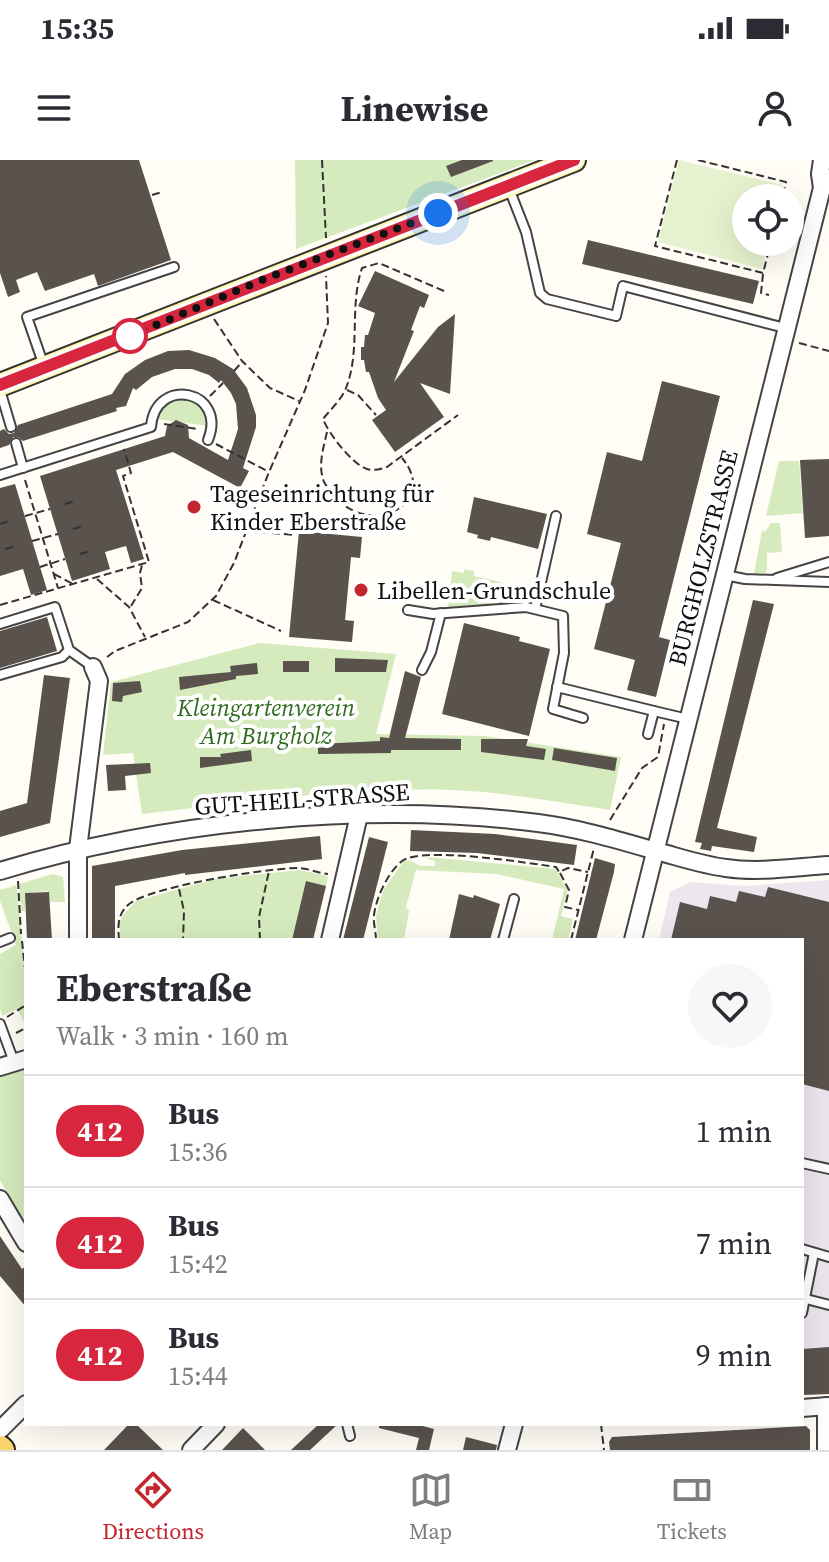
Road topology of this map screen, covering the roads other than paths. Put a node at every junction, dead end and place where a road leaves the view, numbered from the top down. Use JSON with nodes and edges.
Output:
{"nodes":[{"id":1,"x":574,"y":160,"type":"edge"},
{"id":2,"x":822,"y":160,"type":"edge"},
{"id":3,"x":826,"y":183,"type":"edge"},
{"id":4,"x":507,"y":186,"type":"junction"},
{"id":5,"x":174,"y":267,"type":"dead end"},
{"id":6,"x":784,"y":334,"type":"junction"},
{"id":7,"x":45,"y":369,"type":"junction"},
{"id":8,"x":0,"y":388,"type":"edge"},
{"id":9,"x":11,"y":427,"type":"dead end"},
{"id":10,"x":208,"y":440,"type":"road end"},
{"id":11,"x":16,"y":443,"type":"dead end"},
{"id":12,"x":22,"y":468,"type":"junction"},
{"id":13,"x":0,"y":475,"type":"edge"},
{"id":14,"x":556,"y":516,"type":"dead end"},
{"id":15,"x":829,"y":562,"type":"edge"},
{"id":16,"x":724,"y":575,"type":"junction"},
{"id":17,"x":768,"y":580,"type":"junction"},
{"id":18,"x":829,"y":582,"type":"edge"},
{"id":19,"x":535,"y":609,"type":"junction"},
{"id":20,"x":408,"y":610,"type":"dead end"},
{"id":21,"x":441,"y":613,"type":"junction"},
{"id":22,"x":0,"y":624,"type":"edge"},
{"id":23,"x":69,"y":650,"type":"junction"},
{"id":24,"x":93,"y":667,"type":"joint"},
{"id":25,"x":422,"y":670,"type":"dead end"},
{"id":26,"x":0,"y":675,"type":"edge"},
{"id":27,"x":557,"y":687,"type":"junction"},
{"id":28,"x":654,"y":711,"type":"junction"},
{"id":29,"x":583,"y":718,"type":"dead end"},
{"id":30,"x":688,"y":719,"type":"junction"},
{"id":31,"x":648,"y":734,"type":"dead end"},
{"id":32,"x":359,"y":815,"type":"junction"},
{"id":33,"x":78,"y":849,"type":"junction"},
{"id":34,"x":655,"y":850,"type":"junction"},
{"id":35,"x":829,"y":865,"type":"edge"},
{"id":36,"x":0,"y":871,"type":"edge"},
{"id":37,"x":514,"y":899,"type":"dead end"},
{"id":38,"x":78,"y":938,"type":"edge"},
{"id":39,"x":330,"y":938,"type":"edge"},
{"id":40,"x":504,"y":938,"type":"edge"},
{"id":41,"x":633,"y":938,"type":"edge"},
{"id":42,"x":1,"y":1021,"type":"edge"},
{"id":43,"x":13,"y":1063,"type":"edge"},
{"id":44,"x":804,"y":1163,"type":"edge"},
{"id":45,"x":829,"y":1169,"type":"edge"},
{"id":46,"x":0,"y":1199,"type":"edge"},
{"id":47,"x":24,"y":1240,"type":"edge"},
{"id":48,"x":804,"y":1250,"type":"edge"},
{"id":49,"x":814,"y":1253,"type":"junction"},
{"id":50,"x":829,"y":1257,"type":"edge"},
{"id":51,"x":806,"y":1299,"type":"junction"},
{"id":52,"x":829,"y":1305,"type":"edge"},
{"id":53,"x":804,"y":1306,"type":"edge"},
{"id":54,"x":24,"y":1406,"type":"edge"},
{"id":55,"x":828,"y":1406,"type":"edge"},
{"id":56,"x":804,"y":1408,"type":"edge"},
{"id":57,"x":348,"y":1426,"type":"edge"},
{"id":58,"x":513,"y":1426,"type":"edge"},
{"id":59,"x":205,"y":1428,"type":"edge"},
{"id":60,"x":0,"y":1430,"type":"edge"},
{"id":61,"x":350,"y":1436,"type":"dead end"},
{"id":62,"x":191,"y":1450,"type":"edge"},
{"id":63,"x":507,"y":1450,"type":"edge"},
{"id":64,"x":826,"y":1450,"type":"edge"}],
"edges":[{"from":1,"to":4,"type":"street"},
{"from":2,"to":3,"type":"street","name":"BURGHOLZSTRASSE"},
{"from":3,"to":6,"type":"street","name":"BURGHOLZSTRASSE"},
{"from":4,"to":6,"type":"lane"},
{"from":4,"to":7,"type":"street"},
{"from":5,"to":7,"type":"lane"},
{"from":6,"to":16,"type":"street","name":"BURGHOLZSTRASSE"},
{"from":7,"to":8,"type":"street"},
{"from":8,"to":9,"type":"lane"},
{"from":10,"to":12,"type":"lane"},
{"from":11,"to":12,"type":"lane"},
{"from":12,"to":13,"type":"lane"},
{"from":14,"to":19,"type":"lane"},
{"from":15,"to":17,"type":"lane"},
{"from":16,"to":17,"type":"lane"},
{"from":16,"to":30,"type":"street","name":"BURGHOLZSTRASSE"},
{"from":17,"to":18,"type":"lane"},
{"from":19,"to":21,"type":"lane"},
{"from":19,"to":27,"type":"lane"},
{"from":20,"to":21,"type":"lane"},
{"from":21,"to":25,"type":"lane"},
{"from":22,"to":23,"type":"lane"},
{"from":23,"to":24,"type":"lane"},
{"from":23,"to":26,"type":"lane"},
{"from":24,"to":33,"type":"street"},
{"from":27,"to":28,"type":"lane"},
{"from":27,"to":29,"type":"lane"},
{"from":28,"to":30,"type":"lane"},
{"from":28,"to":31,"type":"lane"},
{"from":30,"to":34,"type":"street","name":"BURGHOLZSTRASSE"},
{"from":32,"to":33,"type":"street","name":"GUT-HEIL-STRASSE"},
{"from":32,"to":34,"type":"street","name":"GUT-HEIL-STRASSE"},
{"from":32,"to":39,"type":"street"},
{"from":33,"to":36,"type":"street","name":"GUT-HEIL-STRASSE"},
{"from":33,"to":38,"type":"street"},
{"from":34,"to":35,"type":"street","name":"GUT-HEIL-STRASSE"},
{"from":34,"to":41,"type":"street","name":"BURGHOLZSTRASSE"},
{"from":37,"to":40,"type":"lane"},
{"from":42,"to":43,"type":"lane"},
{"from":44,"to":45,"type":"lane"},
{"from":46,"to":47,"type":"street"},
{"from":48,"to":49,"type":"lane"},
{"from":49,"to":50,"type":"lane"},
{"from":49,"to":51,"type":"lane"},
{"from":51,"to":52,"type":"lane"},
{"from":51,"to":53,"type":"lane"},
{"from":54,"to":60,"type":"street"},
{"from":55,"to":56,"type":"street"},
{"from":55,"to":64,"type":"street"},
{"from":57,"to":61,"type":"lane"},
{"from":58,"to":63,"type":"street"},
{"from":59,"to":62,"type":"street"}]}
